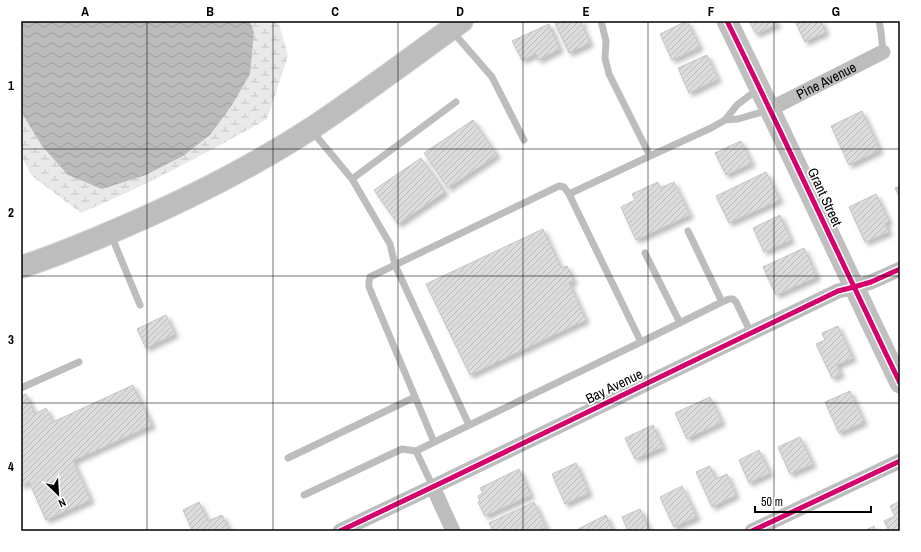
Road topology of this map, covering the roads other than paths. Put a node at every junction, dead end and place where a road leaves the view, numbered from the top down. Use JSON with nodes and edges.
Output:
{"nodes":[{"id":1,"x":601,"y":21,"type":"edge"},
{"id":2,"x":727,"y":21,"type":"edge"},
{"id":3,"x":879,"y":21,"type":"edge"},
{"id":4,"x":456,"y":25,"type":"edge"},
{"id":5,"x":883,"y":52,"type":"joint"},
{"id":6,"x":759,"y":87,"type":"junction"},
{"id":7,"x":456,"y":102,"type":"dead end"},
{"id":8,"x":770,"y":110,"type":"junction"},
{"id":9,"x":725,"y":120,"type":"junction"},
{"id":10,"x":310,"y":129,"type":"junction"},
{"id":11,"x":524,"y":140,"type":"dead end"},
{"id":12,"x":650,"y":156,"type":"junction"},
{"id":13,"x":352,"y":179,"type":"junction"},
{"id":14,"x":569,"y":194,"type":"junction"},
{"id":15,"x":688,"y":231,"type":"dead end"},
{"id":16,"x":110,"y":233,"type":"junction"},
{"id":17,"x":645,"y":253,"type":"dead end"},
{"id":18,"x":395,"y":265,"type":"junction"},
{"id":19,"x":21,"y":267,"type":"edge"},
{"id":20,"x":900,"y":269,"type":"edge"},
{"id":21,"x":854,"y":288,"type":"junction"},
{"id":22,"x":722,"y":302,"type":"junction"},
{"id":23,"x":140,"y":305,"type":"dead end"},
{"id":24,"x":680,"y":323,"type":"junction"},
{"id":25,"x":751,"y":333,"type":"junction"},
{"id":26,"x":641,"y":342,"type":"junction"},
{"id":27,"x":79,"y":362,"type":"dead end"},
{"id":28,"x":900,"y":384,"type":"edge"},
{"id":29,"x":21,"y":388,"type":"edge"},
{"id":30,"x":415,"y":398,"type":"junction"},
{"id":31,"x":469,"y":425,"type":"junction"},
{"id":32,"x":434,"y":442,"type":"junction"},
{"id":33,"x":416,"y":451,"type":"junction"},
{"id":34,"x":288,"y":458,"type":"dead end"},
{"id":35,"x":900,"y":461,"type":"edge"},
{"id":36,"x":433,"y":487,"type":"junction"},
{"id":37,"x":304,"y":495,"type":"dead end"},
{"id":38,"x":340,"y":531,"type":"edge"},
{"id":39,"x":453,"y":531,"type":"edge"},
{"id":40,"x":752,"y":531,"type":"edge"}],
"edges":[{"from":1,"to":12,"type":"lane"},
{"from":2,"to":6,"type":"street","name":"Grant Street"},
{"from":3,"to":5,"type":"lane"},
{"from":4,"to":10,"type":"main road"},
{"from":4,"to":11,"type":"lane"},
{"from":5,"to":8,"type":"street","name":"Pine Avenue"},
{"from":6,"to":8,"type":"street","name":"Grant Street"},
{"from":6,"to":9,"type":"lane"},
{"from":7,"to":13,"type":"lane"},
{"from":8,"to":9,"type":"lane"},
{"from":8,"to":21,"type":"street","name":"Grant Street"},
{"from":9,"to":12,"type":"lane"},
{"from":10,"to":13,"type":"lane"},
{"from":10,"to":16,"type":"main road"},
{"from":12,"to":14,"type":"lane"},
{"from":13,"to":18,"type":"lane"},
{"from":14,"to":18,"type":"lane"},
{"from":14,"to":26,"type":"lane"},
{"from":15,"to":22,"type":"lane"},
{"from":16,"to":19,"type":"main road"},
{"from":16,"to":23,"type":"lane"},
{"from":17,"to":24,"type":"lane"},
{"from":18,"to":30,"type":"lane"},
{"from":18,"to":31,"type":"lane"},
{"from":20,"to":21,"type":"street","name":"Bay Avenue"},
{"from":21,"to":25,"type":"street","name":"Bay Avenue"},
{"from":21,"to":28,"type":"street","name":"Grant Street"},
{"from":22,"to":24,"type":"lane"},
{"from":22,"to":25,"type":"lane"},
{"from":24,"to":26,"type":"lane"},
{"from":25,"to":36,"type":"street","name":"Bay Avenue"},
{"from":26,"to":31,"type":"lane"},
{"from":27,"to":29,"type":"lane"},
{"from":30,"to":32,"type":"lane"},
{"from":30,"to":34,"type":"lane"},
{"from":31,"to":32,"type":"lane"},
{"from":32,"to":33,"type":"lane"},
{"from":33,"to":36,"type":"lane"},
{"from":33,"to":37,"type":"lane"},
{"from":35,"to":40,"type":"street"},
{"from":36,"to":38,"type":"street","name":"Bay Avenue"},
{"from":36,"to":39,"type":"street"}]}
